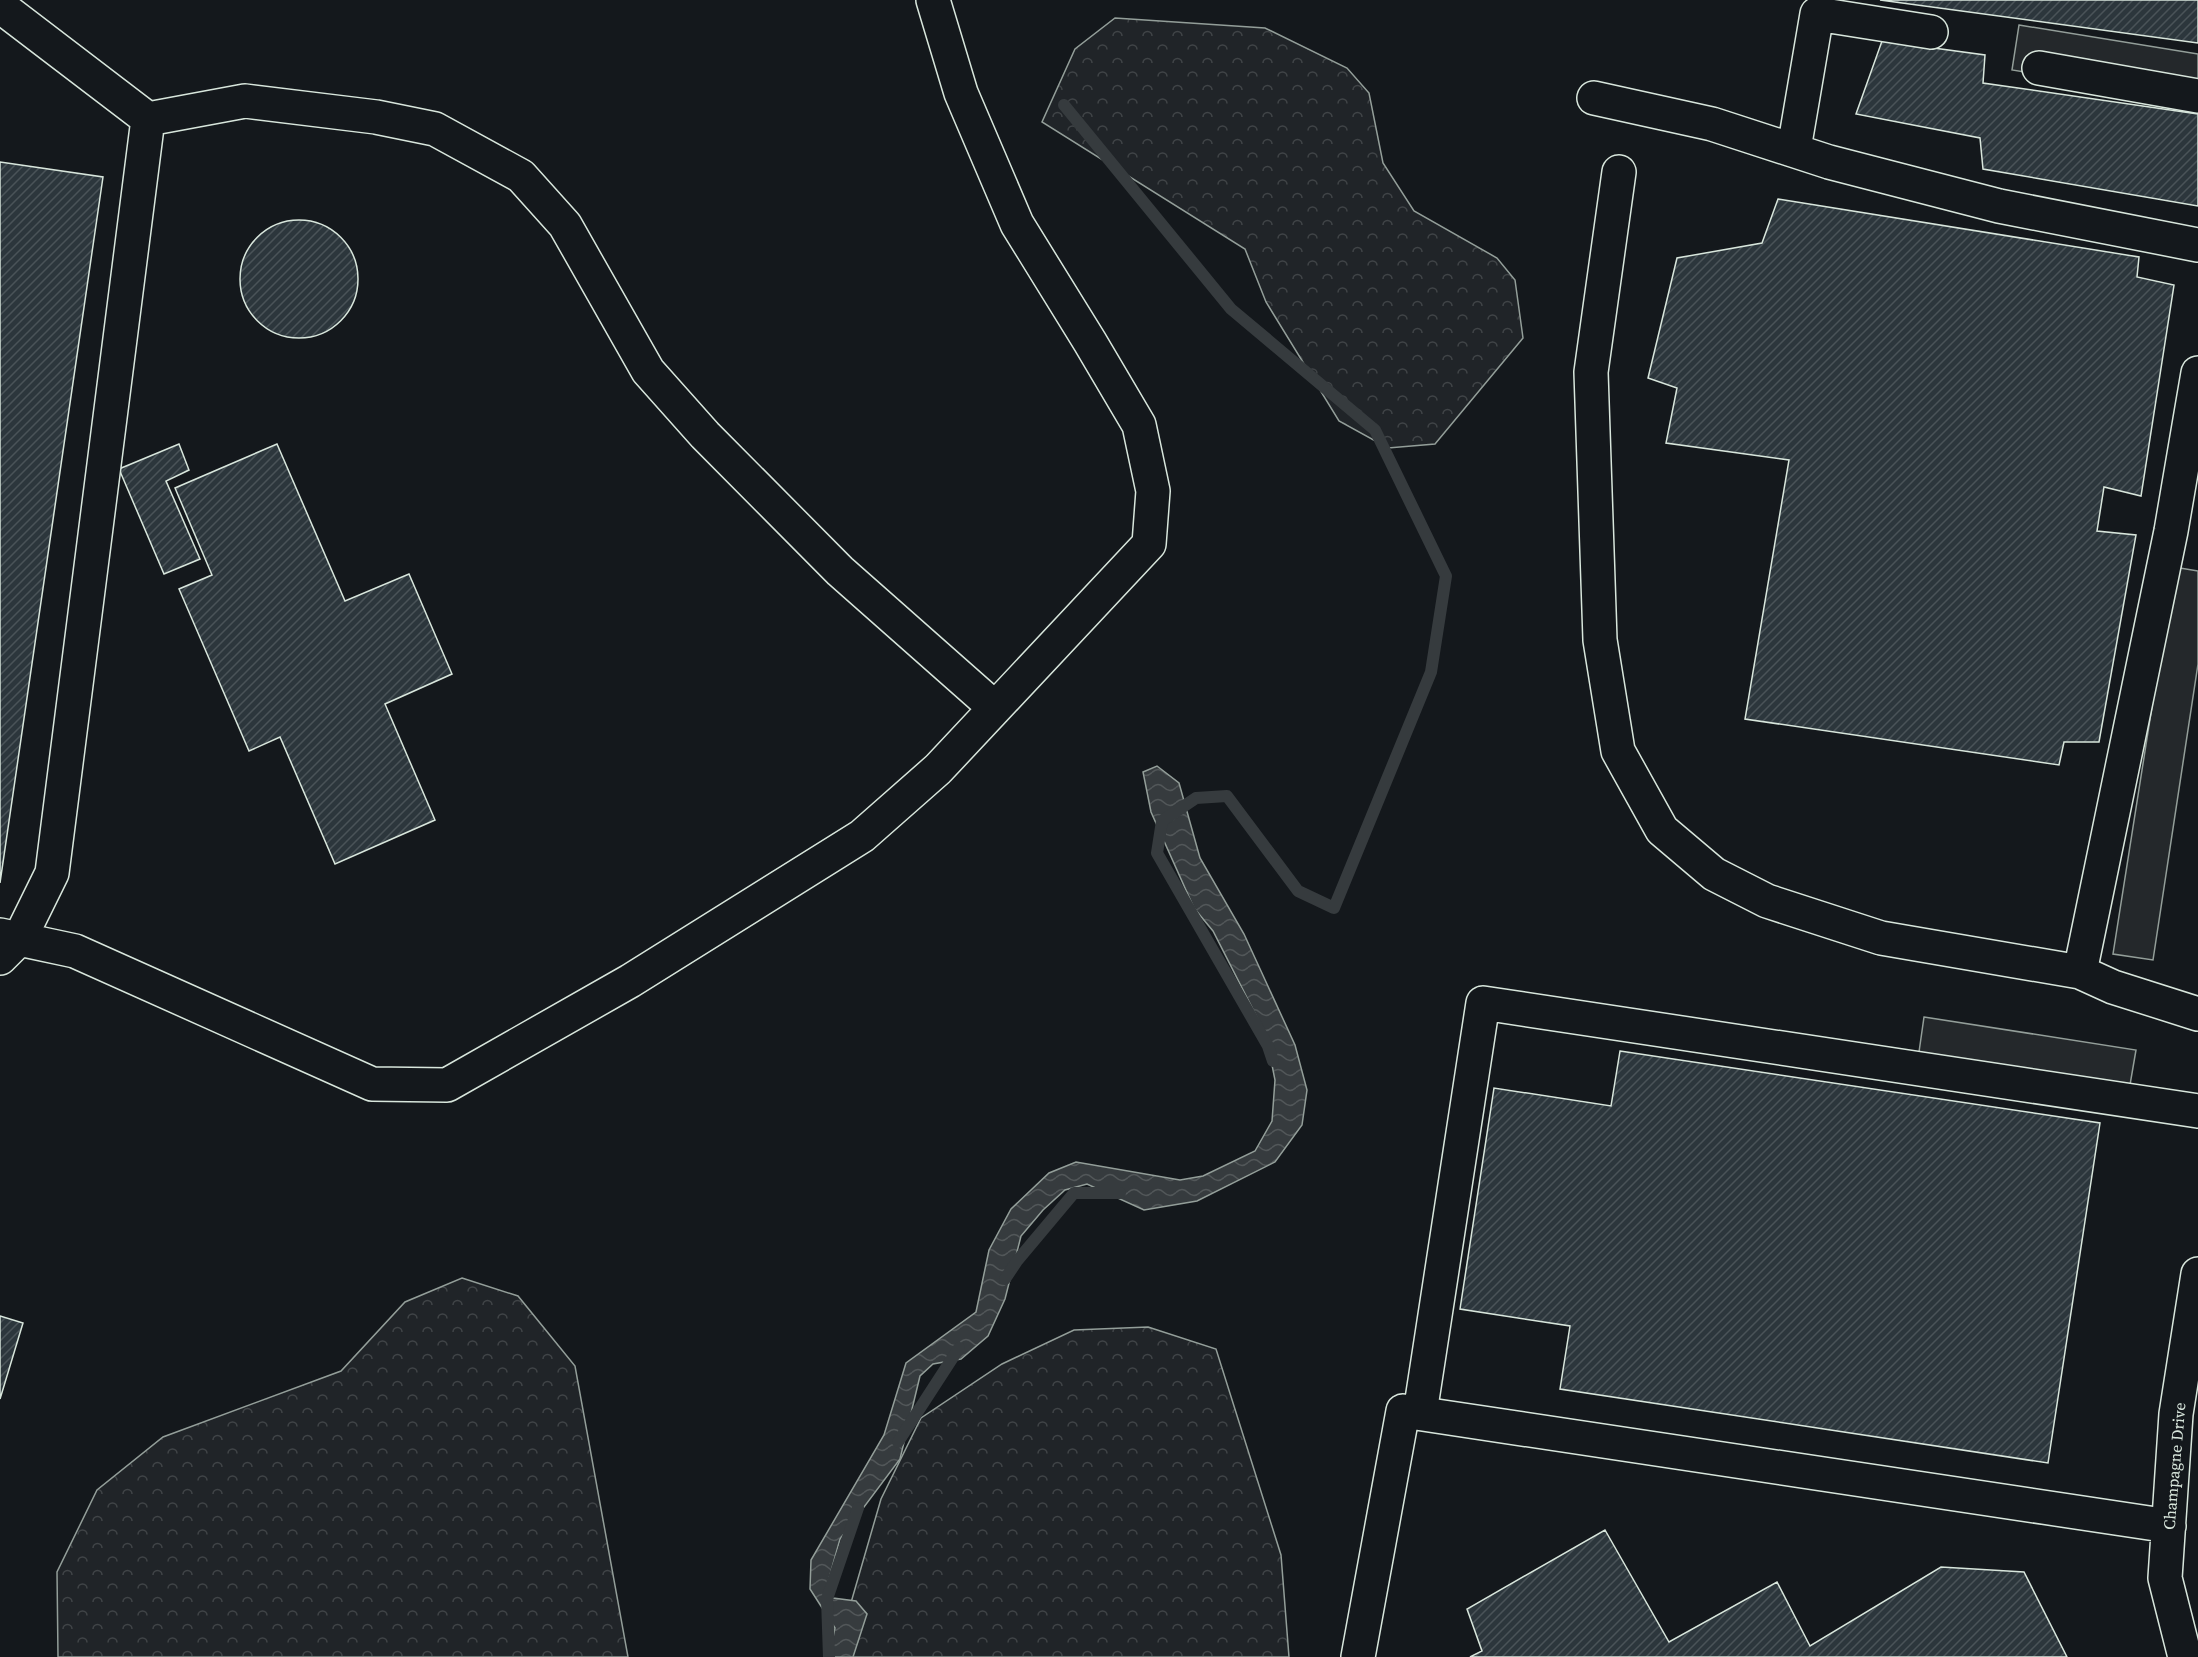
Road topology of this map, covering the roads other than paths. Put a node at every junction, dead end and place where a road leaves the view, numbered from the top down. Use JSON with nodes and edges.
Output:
{"nodes":[{"id":1,"x":933,"y":0,"type":"edge"},
{"id":2,"x":0,"y":6,"type":"edge"},
{"id":3,"x":1930,"y":32,"type":"dead end"},
{"id":4,"x":2039,"y":68,"type":"dead end"},
{"id":5,"x":2198,"y":96,"type":"edge"},
{"id":6,"x":1594,"y":98,"type":"dead end"},
{"id":7,"x":148,"y":119,"type":"junction"},
{"id":8,"x":1794,"y":149,"type":"junction"},
{"id":9,"x":1619,"y":172,"type":"dead end"},
{"id":10,"x":2198,"y":245,"type":"edge"},
{"id":11,"x":2198,"y":373,"type":"edge"},
{"id":12,"x":2184,"y":533,"type":"edge"},
{"id":13,"x":995,"y":708,"type":"junction"},
{"id":14,"x":7,"y":944,"type":"edge"},
{"id":15,"x":2080,"y":972,"type":"junction"},
{"id":16,"x":2198,"y":1014,"type":"edge"},
{"id":17,"x":2198,"y":1111,"type":"edge"},
{"id":18,"x":2198,"y":1274,"type":"edge"},
{"id":19,"x":1420,"y":1413,"type":"junction"},
{"id":20,"x":2186,"y":1443,"type":"edge"},
{"id":21,"x":2169,"y":1526,"type":"junction"},
{"id":22,"x":1358,"y":1657,"type":"edge"},
{"id":23,"x":2185,"y":1657,"type":"edge"}],
"edges":[{"from":1,"to":13,"type":"street"},
{"from":2,"to":7,"type":"street"},
{"from":3,"to":8,"type":"street"},
{"from":4,"to":5,"type":"street"},
{"from":6,"to":8,"type":"street"},
{"from":7,"to":13,"type":"street"},
{"from":7,"to":14,"type":"street"},
{"from":8,"to":10,"type":"street"},
{"from":9,"to":15,"type":"street"},
{"from":11,"to":12,"type":"street"},
{"from":12,"to":15,"type":"street"},
{"from":13,"to":14,"type":"street"},
{"from":15,"to":16,"type":"street"},
{"from":17,"to":19,"type":"street"},
{"from":18,"to":20,"type":"street","name":"Champagne Drive"},
{"from":19,"to":21,"type":"street"},
{"from":19,"to":22,"type":"street"},
{"from":20,"to":21,"type":"street","name":"Champagne Drive"},
{"from":21,"to":23,"type":"street","name":"Champagne Drive"}]}
